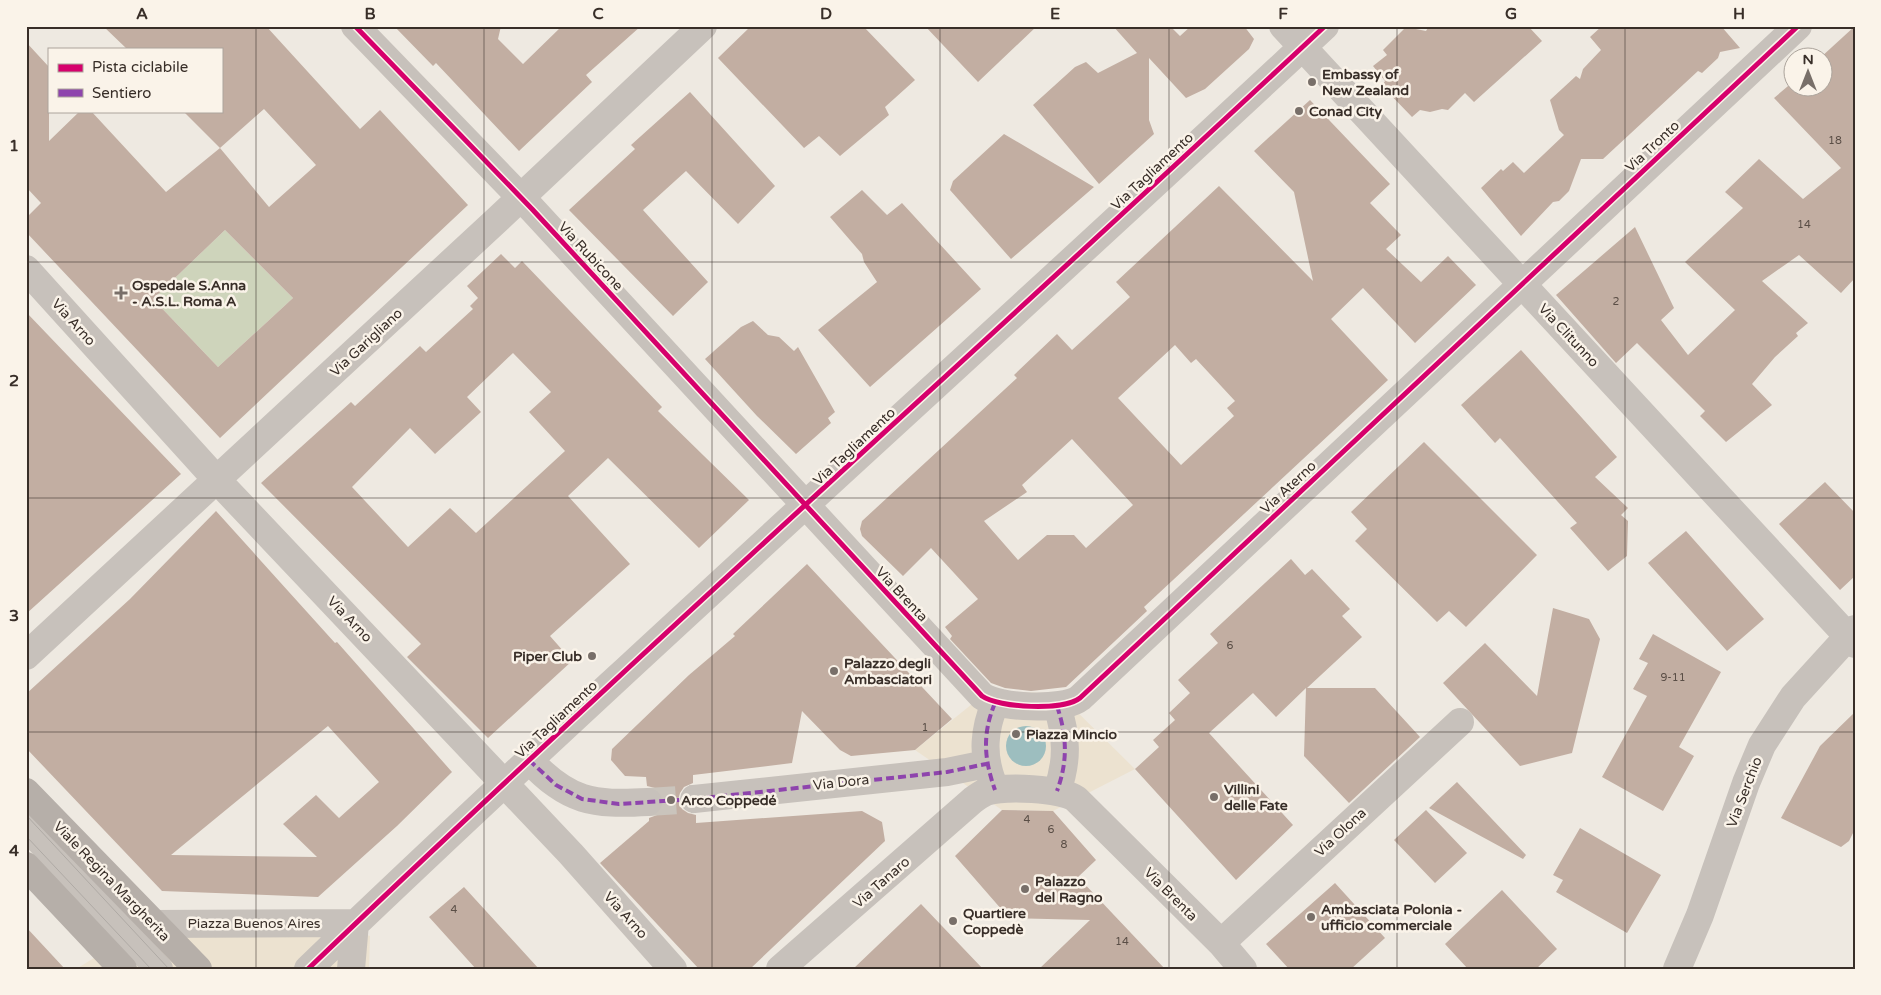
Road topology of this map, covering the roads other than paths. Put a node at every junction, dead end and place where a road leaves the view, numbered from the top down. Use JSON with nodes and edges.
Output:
{"nodes":[{"id":1,"x":355,"y":26,"type":"edge"},
{"id":2,"x":703,"y":26,"type":"edge"},
{"id":3,"x":1283,"y":26,"type":"edge"},
{"id":4,"x":1325,"y":26,"type":"edge"},
{"id":5,"x":1798,"y":26,"type":"edge"},
{"id":6,"x":1302,"y":48,"type":"junction"},
{"id":7,"x":521,"y":197,"type":"junction"},
{"id":8,"x":26,"y":269,"type":"edge"},
{"id":9,"x":1521,"y":283,"type":"junction"},
{"id":10,"x":217,"y":480,"type":"junction"},
{"id":11,"x":806,"y":506,"type":"junction"},
{"id":12,"x":1852,"y":637,"type":"edge"},
{"id":13,"x":26,"y":656,"type":"edge"},
{"id":14,"x":988,"y":700,"type":"junction"},
{"id":15,"x":1063,"y":705,"type":"junction"},
{"id":16,"x":1460,"y":722,"type":"dead end"},
{"id":17,"x":529,"y":760,"type":"junction"},
{"id":18,"x":986,"y":764,"type":"junction"},
{"id":19,"x":504,"y":782,"type":"junction"},
{"id":20,"x":26,"y":792,"type":"edge"},
{"id":21,"x":988,"y":792,"type":"junction"},
{"id":22,"x":1067,"y":795,"type":"junction"},
{"id":23,"x":694,"y":798,"type":"tunnel mouth"},
{"id":24,"x":648,"y":802,"type":"tunnel mouth"},
{"id":25,"x":26,"y":826,"type":"edge"},
{"id":26,"x":26,"y":866,"type":"edge"},
{"id":27,"x":355,"y":923,"type":"junction"},
{"id":28,"x":153,"y":924,"type":"junction"},
{"id":29,"x":1221,"y":943,"type":"junction"},
{"id":30,"x":114,"y":964,"type":"edge"},
{"id":31,"x":159,"y":969,"type":"edge"},
{"id":32,"x":198,"y":969,"type":"edge"},
{"id":33,"x":308,"y":969,"type":"edge"},
{"id":34,"x":351,"y":969,"type":"edge"},
{"id":35,"x":673,"y":969,"type":"edge"},
{"id":36,"x":780,"y":969,"type":"edge"},
{"id":37,"x":1244,"y":969,"type":"edge"},
{"id":38,"x":1677,"y":969,"type":"edge"}],
"edges":[{"from":1,"to":7,"type":"street","name":"Via Rubicone"},
{"from":2,"to":7,"type":"street","name":"Via Garigliano"},
{"from":3,"to":6,"type":"street","name":"Via Clitunno"},
{"from":4,"to":6,"type":"street","name":"Via Tagliamento"},
{"from":5,"to":9,"type":"street","name":"Via Tronto"},
{"from":6,"to":9,"type":"street","name":"Via Clitunno"},
{"from":6,"to":11,"type":"street","name":"Via Tagliamento"},
{"from":7,"to":10,"type":"street","name":"Via Garigliano"},
{"from":7,"to":11,"type":"street","name":"Via Rubicone"},
{"from":8,"to":10,"type":"street","name":"Via Arno"},
{"from":9,"to":12,"type":"street","name":"Via Clitunno"},
{"from":9,"to":15,"type":"street","name":"Via Aterno"},
{"from":10,"to":13,"type":"street","name":"Via Garigliano"},
{"from":10,"to":19,"type":"street","name":"Via Arno"},
{"from":11,"to":14,"type":"street","name":"Via Brenta"},
{"from":11,"to":17,"type":"street","name":"Via Tagliamento"},
{"from":12,"to":38,"type":"street","name":"Via Serchio"},
{"from":14,"to":15,"type":"street"},
{"from":14,"to":18,"type":"street"},
{"from":15,"to":22,"type":"street"},
{"from":16,"to":29,"type":"street","name":"Via Olona"},
{"from":17,"to":19,"type":"street","name":"Via Tagliamento"},
{"from":17,"to":24,"type":"street"},
{"from":18,"to":21,"type":"street"},
{"from":18,"to":23,"type":"street","name":"Via Dora"},
{"from":19,"to":27,"type":"street","name":"Via Tagliamento"},
{"from":19,"to":35,"type":"street","name":"Via Arno"},
{"from":20,"to":28,"type":"main road","name":"Viale Regina Margherita"},
{"from":21,"to":22,"type":"street"},
{"from":21,"to":36,"type":"street","name":"Via Tanaro"},
{"from":22,"to":29,"type":"street","name":"Via Brenta"},
{"from":25,"to":31,"type":"street","name":"Viale Regina Margherita"},
{"from":26,"to":30,"type":"main road"},
{"from":27,"to":28,"type":"street","name":"Piazza Buenos Aires"},
{"from":27,"to":33,"type":"street","name":"Piazza Buenos Aires"},
{"from":27,"to":34,"type":"street"},
{"from":28,"to":32,"type":"main road","name":"Viale Regina Margherita"},
{"from":29,"to":37,"type":"street","name":"Via Brenta"}]}
